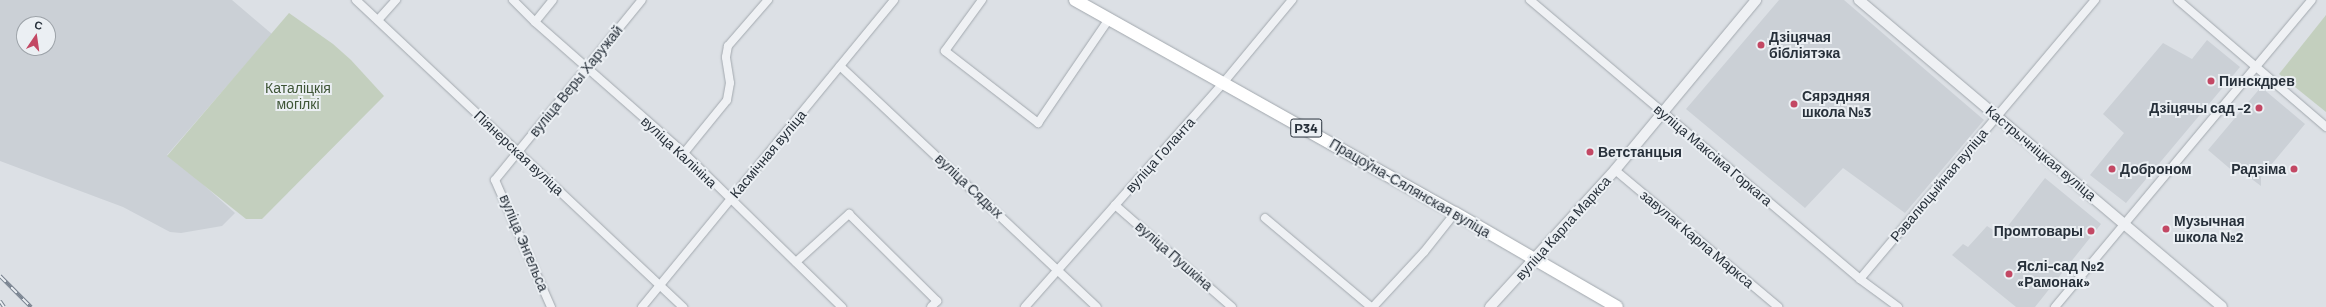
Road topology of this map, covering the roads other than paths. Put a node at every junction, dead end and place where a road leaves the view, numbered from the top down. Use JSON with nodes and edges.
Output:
{"nodes":[{"id":1,"x":356,"y":0,"type":"edge"},
{"id":2,"x":396,"y":0,"type":"edge"},
{"id":3,"x":513,"y":0,"type":"edge"},
{"id":4,"x":553,"y":0,"type":"edge"},
{"id":5,"x":642,"y":0,"type":"edge"},
{"id":6,"x":768,"y":0,"type":"edge"},
{"id":7,"x":894,"y":0,"type":"edge"},
{"id":8,"x":982,"y":0,"type":"edge"},
{"id":9,"x":1075,"y":0,"type":"edge"},
{"id":10,"x":1292,"y":0,"type":"edge"},
{"id":11,"x":1530,"y":0,"type":"edge"},
{"id":12,"x":1756,"y":0,"type":"edge"},
{"id":13,"x":1859,"y":0,"type":"edge"},
{"id":14,"x":2095,"y":0,"type":"edge"},
{"id":15,"x":2178,"y":0,"type":"edge"},
{"id":16,"x":2312,"y":0,"type":"edge"},
{"id":17,"x":1109,"y":19,"type":"junction"},
{"id":18,"x":378,"y":20,"type":"junction"},
{"id":19,"x":535,"y":22,"type":"junction"},
{"id":20,"x":840,"y":66,"type":"junction"},
{"id":21,"x":2256,"y":66,"type":"junction"},
{"id":22,"x":587,"y":69,"type":"junction"},
{"id":23,"x":1224,"y":82,"type":"junction"},
{"id":24,"x":1662,"y":112,"type":"junction"},
{"id":25,"x":1996,"y":115,"type":"junction"},
{"id":26,"x":2326,"y":127,"type":"edge"},
{"id":27,"x":518,"y":153,"type":"junction"},
{"id":28,"x":684,"y":153,"type":"junction"},
{"id":29,"x":1615,"y":170,"type":"junction"},
{"id":30,"x":495,"y":180,"type":"joint"},
{"id":31,"x":730,"y":200,"type":"junction"},
{"id":32,"x":1115,"y":205,"type":"junction"},
{"id":33,"x":1455,"y":213,"type":"junction"},
{"id":34,"x":1266,"y":218,"type":"dead end"},
{"id":35,"x":2126,"y":224,"type":"junction"},
{"id":36,"x":1534,"y":260,"type":"junction"},
{"id":37,"x":796,"y":262,"type":"junction"},
{"id":38,"x":1057,"y":269,"type":"junction"},
{"id":39,"x":1860,"y":279,"type":"junction"},
{"id":40,"x":661,"y":285,"type":"junction"},
{"id":41,"x":551,"y":307,"type":"edge"},
{"id":42,"x":642,"y":307,"type":"edge"},
{"id":43,"x":683,"y":307,"type":"edge"},
{"id":44,"x":842,"y":307,"type":"edge"},
{"id":45,"x":931,"y":307,"type":"edge"},
{"id":46,"x":1025,"y":307,"type":"edge"},
{"id":47,"x":1097,"y":307,"type":"edge"},
{"id":48,"x":1232,"y":307,"type":"edge"},
{"id":49,"x":1372,"y":307,"type":"edge"},
{"id":50,"x":1490,"y":307,"type":"edge"},
{"id":51,"x":1617,"y":307,"type":"edge"},
{"id":52,"x":1778,"y":307,"type":"edge"},
{"id":53,"x":1898,"y":307,"type":"edge"},
{"id":54,"x":2055,"y":307,"type":"edge"},
{"id":55,"x":2222,"y":307,"type":"edge"}],
"edges":[{"from":1,"to":18,"type":"street","name":"Піянерская вуліца"},
{"from":2,"to":18,"type":"street"},
{"from":3,"to":19,"type":"street","name":"вуліца Калініна"},
{"from":4,"to":19,"type":"street"},
{"from":5,"to":22,"type":"street","name":"вуліца Веры Харужай"},
{"from":6,"to":28,"type":"street"},
{"from":7,"to":20,"type":"street","name":"Касмічная вуліца"},
{"from":8,"to":17,"type":"street"},
{"from":9,"to":17,"type":"main road","name":"Працоўна-Сялянская вуліца","number":"Р34"},
{"from":10,"to":23,"type":"street","name":"вуліца Голанта"},
{"from":11,"to":24,"type":"street","name":"вуліца Максіма Горкага"},
{"from":12,"to":24,"type":"street","name":"вуліца Карла Маркса"},
{"from":13,"to":25,"type":"street","name":"Кастрычніцкая вуліца"},
{"from":14,"to":25,"type":"street","name":"Рэвалюцыйная вуліца"},
{"from":15,"to":21,"type":"street"},
{"from":16,"to":21,"type":"street"},
{"from":17,"to":23,"type":"main road","name":"Працоўна-Сялянская вуліца","number":"Р34"},
{"from":18,"to":27,"type":"street","name":"Піянерская вуліца"},
{"from":19,"to":22,"type":"street","name":"вуліца Калініна"},
{"from":20,"to":31,"type":"street","name":"Касмічная вуліца"},
{"from":20,"to":38,"type":"street","name":"вуліца Сядых"},
{"from":21,"to":26,"type":"street"},
{"from":21,"to":35,"type":"street"},
{"from":22,"to":27,"type":"street","name":"вуліца Веры Харужай"},
{"from":22,"to":28,"type":"street","name":"вуліца Калініна"},
{"from":23,"to":32,"type":"street","name":"вуліца Голанта"},
{"from":23,"to":33,"type":"main road","name":"Працоўна-Сялянская вуліца","number":"Р34"},
{"from":24,"to":29,"type":"street","name":"вуліца Карла Маркса"},
{"from":24,"to":39,"type":"street","name":"вуліца Максіма Горкага"},
{"from":25,"to":35,"type":"street","name":"Кастрычніцкая вуліца"},
{"from":25,"to":39,"type":"street","name":"Рэвалюцыйная вуліца"},
{"from":27,"to":30,"type":"street","name":"вуліца Веры Харужай"},
{"from":27,"to":40,"type":"street","name":"Піянерская вуліца"},
{"from":28,"to":31,"type":"street","name":"вуліца Калініна"},
{"from":29,"to":36,"type":"street","name":"вуліца Карла Маркса"},
{"from":29,"to":52,"type":"street","name":"завулак Карла Маркса"},
{"from":30,"to":41,"type":"street","name":"вуліца Энгельса"},
{"from":31,"to":37,"type":"street","name":"вуліца Калініна"},
{"from":31,"to":40,"type":"street","name":"Касмічная вуліца"},
{"from":32,"to":38,"type":"street","name":"вуліца Голанта"},
{"from":32,"to":48,"type":"street","name":"вуліца Пушкіна"},
{"from":33,"to":36,"type":"main road","name":"Працоўна-Сялянская вуліца","number":"Р34"},
{"from":33,"to":49,"type":"street"},
{"from":34,"to":49,"type":"street"},
{"from":35,"to":54,"type":"street"},
{"from":35,"to":55,"type":"street","name":"Кастрычніцкая вуліца"},
{"from":36,"to":50,"type":"street","name":"вуліца Карла Маркса"},
{"from":36,"to":51,"type":"main road","name":"Працоўна-Сялянская вуліца","number":"Р34"},
{"from":37,"to":44,"type":"street","name":"вуліца Калініна"},
{"from":37,"to":45,"type":"street"},
{"from":38,"to":46,"type":"street","name":"вуліца Голанта"},
{"from":38,"to":47,"type":"street","name":"вуліца Сядых"},
{"from":39,"to":53,"type":"street","name":"вуліца Максіма Горкага"},
{"from":40,"to":42,"type":"street","name":"Касмічная вуліца"},
{"from":40,"to":43,"type":"street","name":"Піянерская вуліца"}]}
